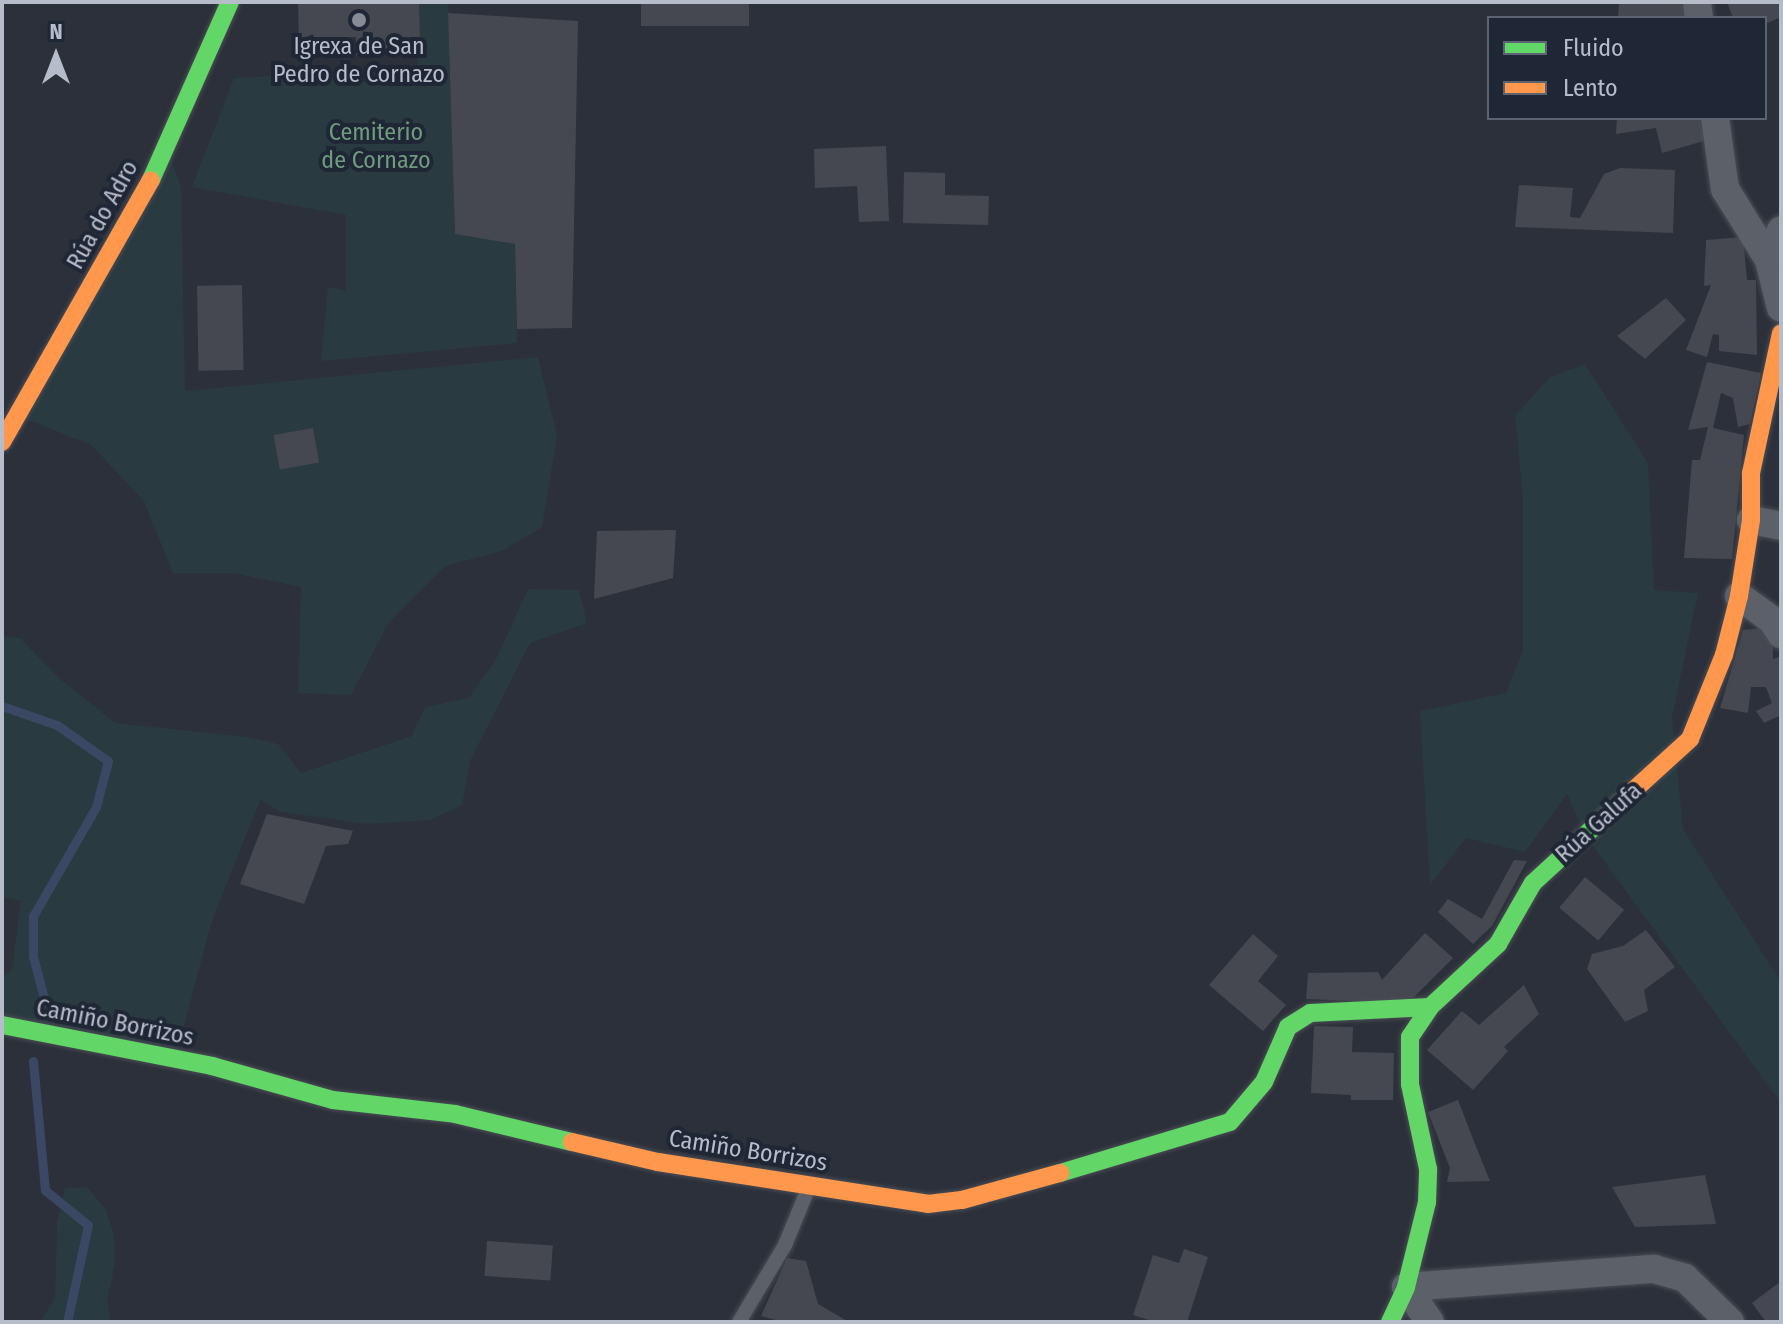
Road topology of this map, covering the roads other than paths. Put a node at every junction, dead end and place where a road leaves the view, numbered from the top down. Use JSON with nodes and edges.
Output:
{"nodes":[{"id":1,"x":230,"y":2,"type":"edge"},
{"id":2,"x":1715,"y":120,"type":"edge"},
{"id":3,"x":1781,"y":230,"type":"edge"},
{"id":4,"x":1769,"y":260,"type":"junction"},
{"id":5,"x":1781,"y":308,"type":"edge"},
{"id":6,"x":1781,"y":333,"type":"edge"},
{"id":7,"x":2,"y":442,"type":"edge"},
{"id":8,"x":1751,"y":520,"type":"junction"},
{"id":9,"x":1781,"y":526,"type":"edge"},
{"id":10,"x":1739,"y":596,"type":"junction"},
{"id":11,"x":1781,"y":634,"type":"edge"},
{"id":12,"x":1430,"y":1007,"type":"junction"},
{"id":13,"x":2,"y":1025,"type":"edge"},
{"id":14,"x":810,"y":1185,"type":"junction"},
{"id":15,"x":1406,"y":1287,"type":"junction"},
{"id":16,"x":739,"y":1322,"type":"edge"},
{"id":17,"x":1390,"y":1322,"type":"edge"},
{"id":18,"x":1430,"y":1322,"type":"edge"},
{"id":19,"x":1730,"y":1322,"type":"edge"}],
"edges":[{"from":1,"to":7,"type":"street","name":"Rúa do Adro"},
{"from":2,"to":4,"type":"street"},
{"from":3,"to":4,"type":"street"},
{"from":4,"to":5,"type":"street"},
{"from":6,"to":8,"type":"street","name":"Rúa Galufa"},
{"from":8,"to":9,"type":"street"},
{"from":8,"to":10,"type":"street","name":"Rúa Galufa"},
{"from":10,"to":11,"type":"street"},
{"from":10,"to":12,"type":"street","name":"Rúa Galufa"},
{"from":12,"to":14,"type":"street","name":"Camiño Borrizos"},
{"from":12,"to":15,"type":"street","name":"Rúa Galufa"},
{"from":13,"to":14,"type":"street","name":"Camiño Borrizos"},
{"from":14,"to":16,"type":"lane"},
{"from":15,"to":17,"type":"street","name":"Rúa Galufa"},
{"from":15,"to":18,"type":"street"},
{"from":15,"to":19,"type":"street"}]}
